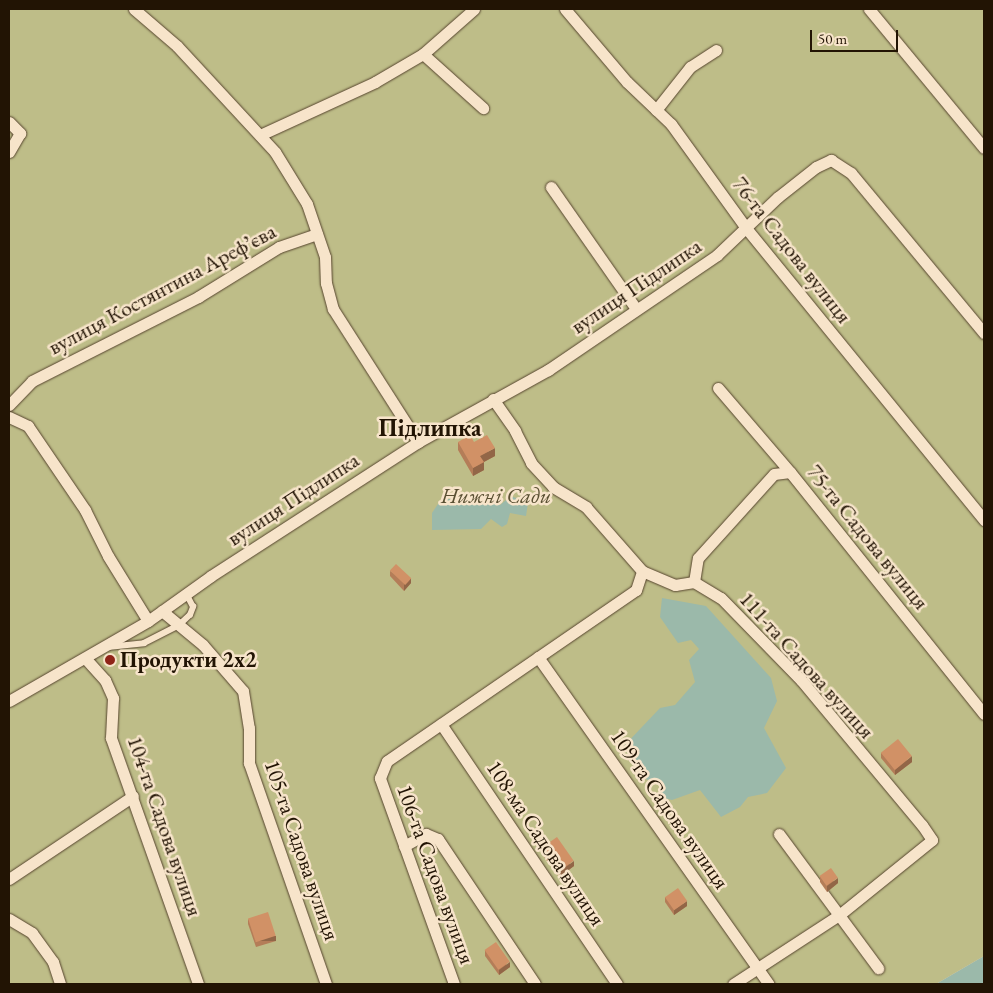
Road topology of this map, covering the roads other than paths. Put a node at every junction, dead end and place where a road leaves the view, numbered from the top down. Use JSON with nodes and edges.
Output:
{"nodes":[{"id":1,"x":134,"y":9,"type":"edge"},
{"id":2,"x":474,"y":9,"type":"edge"},
{"id":3,"x":565,"y":9,"type":"edge"},
{"id":4,"x":869,"y":9,"type":"edge"},
{"id":5,"x":716,"y":50,"type":"dead end"},
{"id":6,"x":422,"y":54,"type":"junction"},
{"id":7,"x":483,"y":108,"type":"dead end"},
{"id":8,"x":656,"y":110,"type":"junction"},
{"id":9,"x":9,"y":122,"type":"edge"},
{"id":10,"x":260,"y":135,"type":"junction"},
{"id":11,"x":984,"y":148,"type":"edge"},
{"id":12,"x":9,"y":152,"type":"edge"},
{"id":13,"x":551,"y":187,"type":"dead end"},
{"id":14,"x":746,"y":228,"type":"junction"},
{"id":15,"x":316,"y":234,"type":"junction"},
{"id":16,"x":636,"y":309,"type":"junction"},
{"id":17,"x":984,"y":333,"type":"edge"},
{"id":18,"x":718,"y":388,"type":"dead end"},
{"id":19,"x":493,"y":399,"type":"junction"},
{"id":20,"x":9,"y":406,"type":"edge"},
{"id":21,"x":9,"y":417,"type":"edge"},
{"id":22,"x":418,"y":442,"type":"junction"},
{"id":23,"x":790,"y":472,"type":"junction"},
{"id":24,"x":984,"y":520,"type":"edge"},
{"id":25,"x":642,"y":571,"type":"junction"},
{"id":26,"x":694,"y":582,"type":"junction"},
{"id":27,"x":186,"y":594,"type":"junction"},
{"id":28,"x":162,"y":611,"type":"junction"},
{"id":29,"x":148,"y":621,"type":"junction"},
{"id":30,"x":178,"y":626,"type":"junction"},
{"id":31,"x":104,"y":648,"type":"junction"},
{"id":32,"x":538,"y":657,"type":"junction"},
{"id":33,"x":85,"y":658,"type":"junction"},
{"id":34,"x":9,"y":701,"type":"edge"},
{"id":35,"x":984,"y":714,"type":"edge"},
{"id":36,"x":441,"y":724,"type":"junction"},
{"id":37,"x":133,"y":796,"type":"junction"},
{"id":38,"x":780,"y":834,"type":"dead end"},
{"id":39,"x":404,"y":846,"type":"junction"},
{"id":40,"x":9,"y":879,"type":"edge"},
{"id":41,"x":839,"y":915,"type":"junction"},
{"id":42,"x":9,"y":921,"type":"edge"},
{"id":43,"x":758,"y":968,"type":"junction"},
{"id":44,"x":878,"y":968,"type":"dead end"},
{"id":45,"x":60,"y":984,"type":"edge"},
{"id":46,"x":198,"y":984,"type":"edge"},
{"id":47,"x":326,"y":984,"type":"edge"},
{"id":48,"x":454,"y":984,"type":"edge"},
{"id":49,"x":536,"y":984,"type":"edge"},
{"id":50,"x":617,"y":984,"type":"edge"},
{"id":51,"x":733,"y":984,"type":"edge"},
{"id":52,"x":768,"y":984,"type":"edge"}],
"edges":[{"from":1,"to":10,"type":"street"},
{"from":2,"to":6,"type":"street"},
{"from":3,"to":8,"type":"street","name":"76-та Садова вулиця"},
{"from":4,"to":11,"type":"street"},
{"from":5,"to":8,"type":"street"},
{"from":6,"to":7,"type":"street"},
{"from":6,"to":10,"type":"street"},
{"from":8,"to":14,"type":"street","name":"76-та Садова вулиця"},
{"from":9,"to":12,"type":"street"},
{"from":10,"to":15,"type":"street"},
{"from":13,"to":16,"type":"street"},
{"from":14,"to":16,"type":"street","name":"вулиця Підлипка"},
{"from":14,"to":17,"type":"street","name":"вулиця Підлипка"},
{"from":14,"to":24,"type":"street","name":"76-та Садова вулиця"},
{"from":15,"to":20,"type":"street","name":"вулиця Костянтина Арефʼєва"},
{"from":15,"to":22,"type":"street"},
{"from":16,"to":19,"type":"street","name":"вулиця Підлипка"},
{"from":18,"to":23,"type":"street","name":"75-та Садова вулиця"},
{"from":19,"to":22,"type":"street","name":"вулиця Підлипка"},
{"from":19,"to":25,"type":"street"},
{"from":21,"to":29,"type":"street"},
{"from":22,"to":27,"type":"street","name":"вулиця Підлипка"},
{"from":23,"to":26,"type":"street"},
{"from":23,"to":35,"type":"street","name":"75-та Садова вулиця"},
{"from":25,"to":26,"type":"street"},
{"from":25,"to":32,"type":"street"},
{"from":26,"to":41,"type":"street","name":"111-та Садова вулиця"},
{"from":27,"to":28,"type":"street","name":"вулиця Підлипка"},
{"from":27,"to":30,"type":"lane"},
{"from":28,"to":29,"type":"street","name":"вулиця Підлипка"},
{"from":28,"to":30,"type":"street","name":"105-та Садова вулиця"},
{"from":29,"to":31,"type":"street","name":"вулиця Підлипка"},
{"from":30,"to":31,"type":"lane"},
{"from":30,"to":47,"type":"street","name":"105-та Садова вулиця"},
{"from":31,"to":33,"type":"street","name":"вулиця Підлипка"},
{"from":32,"to":36,"type":"street"},
{"from":32,"to":43,"type":"street","name":"109-та Садова вулиця"},
{"from":33,"to":34,"type":"street","name":"вулиця Підлипка"},
{"from":33,"to":37,"type":"street","name":"104-та Садова вулиця"},
{"from":36,"to":39,"type":"street","name":"106-та Садова вулиця"},
{"from":36,"to":50,"type":"street","name":"108-ма Садова вулиця"},
{"from":37,"to":40,"type":"street"},
{"from":37,"to":46,"type":"street","name":"104-та Садова вулиця"},
{"from":38,"to":41,"type":"street"},
{"from":39,"to":48,"type":"street","name":"106-та Садова вулиця"},
{"from":39,"to":49,"type":"street"},
{"from":41,"to":43,"type":"street"},
{"from":41,"to":44,"type":"street"},
{"from":42,"to":45,"type":"street"},
{"from":43,"to":51,"type":"street"},
{"from":43,"to":52,"type":"street","name":"109-та Садова вулиця"}]}
